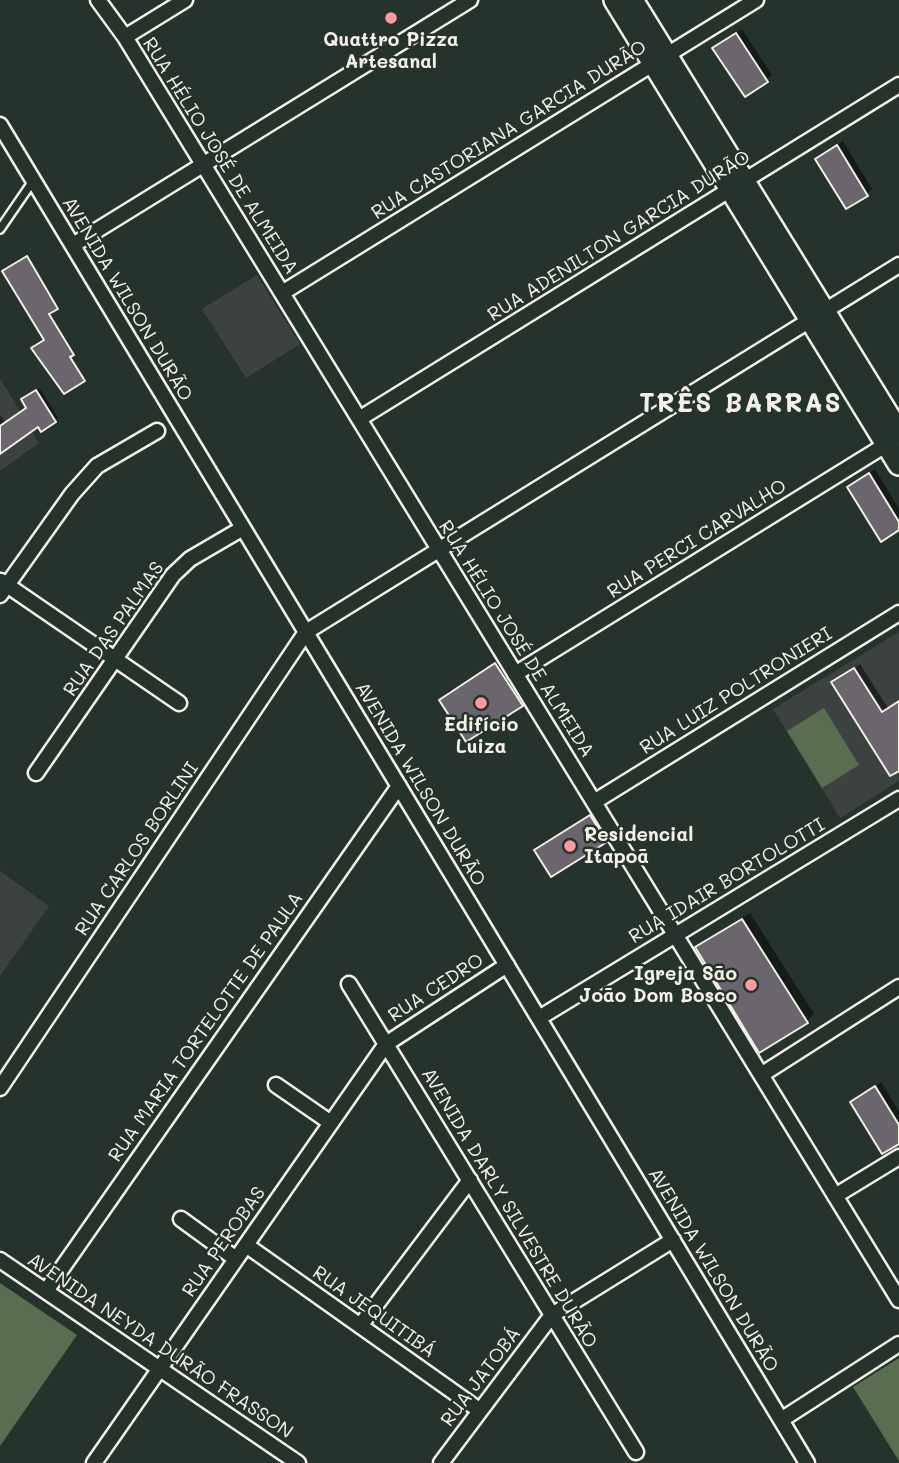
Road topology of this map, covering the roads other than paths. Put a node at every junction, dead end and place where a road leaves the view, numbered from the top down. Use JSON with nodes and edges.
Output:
{"nodes":[{"id":1,"x":98,"y":0,"type":"edge"},
{"id":2,"x":185,"y":0,"type":"edge"},
{"id":3,"x":470,"y":0,"type":"edge"},
{"id":4,"x":615,"y":0,"type":"edge"},
{"id":5,"x":632,"y":0,"type":"edge"},
{"id":6,"x":756,"y":0,"type":"edge"},
{"id":7,"x":125,"y":37,"type":"junction"},
{"id":8,"x":660,"y":60,"type":"junction"},
{"id":9,"x":899,"y":85,"type":"edge"},
{"id":10,"x":0,"y":125,"type":"edge"},
{"id":11,"x":203,"y":165,"type":"junction"},
{"id":12,"x":33,"y":180,"type":"junction"},
{"id":13,"x":737,"y":185,"type":"junction"},
{"id":14,"x":0,"y":229,"type":"edge"},
{"id":15,"x":73,"y":245,"type":"junction"},
{"id":16,"x":899,"y":265,"type":"edge"},
{"id":17,"x":282,"y":293,"type":"junction"},
{"id":18,"x":817,"y":316,"type":"junction"},
{"id":19,"x":359,"y":419,"type":"junction"},
{"id":20,"x":157,"y":431,"type":"dead end"},
{"id":21,"x":895,"y":438,"type":"edge"},
{"id":22,"x":899,"y":464,"type":"edge"},
{"id":23,"x":243,"y":528,"type":"junction"},
{"id":24,"x":439,"y":550,"type":"junction"},
{"id":25,"x":2,"y":587,"type":"edge"},
{"id":26,"x":899,"y":613,"type":"edge"},
{"id":27,"x":306,"y":632,"type":"junction"},
{"id":28,"x":114,"y":660,"type":"junction"},
{"id":29,"x":515,"y":674,"type":"junction"},
{"id":30,"x":179,"y":703,"type":"dead end"},
{"id":31,"x":36,"y":773,"type":"dead end"},
{"id":32,"x":398,"y":786,"type":"junction"},
{"id":33,"x":899,"y":799,"type":"edge"},
{"id":34,"x":594,"y":802,"type":"junction"},
{"id":35,"x":675,"y":935,"type":"junction"},
{"id":36,"x":507,"y":965,"type":"junction"},
{"id":37,"x":349,"y":984,"type":"dead end"},
{"id":38,"x":899,"y":988,"type":"edge"},
{"id":39,"x":539,"y":1018,"type":"junction"},
{"id":40,"x":386,"y":1044,"type":"junction"},
{"id":41,"x":761,"y":1075,"type":"junction"},
{"id":42,"x":276,"y":1085,"type":"dead end"},
{"id":43,"x":0,"y":1088,"type":"edge"},
{"id":44,"x":331,"y":1123,"type":"junction"},
{"id":45,"x":899,"y":1157,"type":"edge"},
{"id":46,"x":470,"y":1180,"type":"junction"},
{"id":47,"x":835,"y":1196,"type":"junction"},
{"id":48,"x":181,"y":1219,"type":"dead end"},
{"id":49,"x":673,"y":1240,"type":"junction"},
{"id":50,"x":246,"y":1245,"type":"junction"},
{"id":51,"x":236,"y":1259,"type":"junction"},
{"id":52,"x":0,"y":1260,"type":"edge"},
{"id":53,"x":46,"y":1291,"type":"junction"},
{"id":54,"x":899,"y":1300,"type":"edge"},
{"id":55,"x":552,"y":1315,"type":"junction"},
{"id":56,"x":360,"y":1326,"type":"junction"},
{"id":57,"x":899,"y":1344,"type":"edge"},
{"id":58,"x":160,"y":1368,"type":"junction"},
{"id":59,"x":479,"y":1410,"type":"junction"},
{"id":60,"x":781,"y":1420,"type":"junction"},
{"id":61,"x":636,"y":1452,"type":"dead end"},
{"id":62,"x":94,"y":1463,"type":"edge"},
{"id":63,"x":298,"y":1463,"type":"edge"},
{"id":64,"x":441,"y":1463,"type":"edge"},
{"id":65,"x":807,"y":1463,"type":"edge"}],
"edges":[{"from":1,"to":7,"type":"street","name":"RUA HÉLIO JOSÉ DE ALMEIDA"},
{"from":2,"to":7,"type":"street"},
{"from":3,"to":11,"type":"street"},
{"from":4,"to":8,"type":"main road"},
{"from":5,"to":8,"type":"main road"},
{"from":6,"to":8,"type":"street","name":"RUA CASTORIANA GARCIA DURÃO"},
{"from":7,"to":11,"type":"street","name":"RUA HÉLIO JOSÉ DE ALMEIDA"},
{"from":8,"to":13,"type":"main road"},
{"from":8,"to":17,"type":"street","name":"RUA CASTORIANA GARCIA DURÃO"},
{"from":9,"to":13,"type":"street","name":"RUA ADENILTON GARCIA DURÃO"},
{"from":10,"to":12,"type":"street","name":"AVENIDA WILSON DURÃO"},
{"from":11,"to":15,"type":"street"},
{"from":11,"to":17,"type":"street","name":"RUA HÉLIO JOSÉ DE ALMEIDA"},
{"from":12,"to":14,"type":"lane"},
{"from":12,"to":15,"type":"street","name":"AVENIDA WILSON DURÃO"},
{"from":13,"to":18,"type":"main road"},
{"from":13,"to":19,"type":"street","name":"RUA ADENILTON GARCIA DURÃO"},
{"from":15,"to":23,"type":"street","name":"AVENIDA WILSON DURÃO"},
{"from":16,"to":18,"type":"street"},
{"from":17,"to":19,"type":"street","name":"RUA HÉLIO JOSÉ DE ALMEIDA"},
{"from":18,"to":21,"type":"main road"},
{"from":18,"to":24,"type":"street"},
{"from":19,"to":24,"type":"street","name":"RUA HÉLIO JOSÉ DE ALMEIDA"},
{"from":20,"to":25,"type":"street"},
{"from":21,"to":22,"type":"main road"},
{"from":21,"to":29,"type":"street","name":"RUA PERCI CARVALHO"},
{"from":23,"to":27,"type":"street","name":"AVENIDA WILSON DURÃO"},
{"from":23,"to":28,"type":"street","name":"RUA DAS PALMAS"},
{"from":24,"to":27,"type":"street"},
{"from":24,"to":29,"type":"street","name":"RUA HÉLIO JOSÉ DE ALMEIDA"},
{"from":25,"to":28,"type":"street"},
{"from":26,"to":34,"type":"street","name":"RUA LUIZ POLTRONIERI"},
{"from":27,"to":32,"type":"street","name":"AVENIDA WILSON DURÃO"},
{"from":27,"to":43,"type":"street","name":"RUA CARLOS BORLINI"},
{"from":28,"to":30,"type":"street"},
{"from":28,"to":31,"type":"street","name":"RUA DAS PALMAS"},
{"from":29,"to":34,"type":"street","name":"RUA HÉLIO JOSÉ DE ALMEIDA"},
{"from":32,"to":36,"type":"street","name":"AVENIDA WILSON DURÃO"},
{"from":32,"to":53,"type":"street","name":"RUA MARIA TORTELOTTE DE PAULA"},
{"from":33,"to":35,"type":"street","name":"RUA IDAIR BORTOLOTTI"},
{"from":34,"to":35,"type":"street","name":"RUA HÉLIO JOSÉ DE ALMEIDA"},
{"from":35,"to":39,"type":"street","name":"RUA IDAIR BORTOLOTTI"},
{"from":35,"to":41,"type":"street","name":"RUA HÉLIO JOSÉ DE ALMEIDA"},
{"from":36,"to":39,"type":"street","name":"AVENIDA WILSON DURÃO"},
{"from":36,"to":40,"type":"street","name":"RUA CEDRO"},
{"from":37,"to":40,"type":"street","name":"AVENIDA DARLY SILVESTRE DURÃO"},
{"from":38,"to":41,"type":"street"},
{"from":39,"to":49,"type":"street","name":"AVENIDA WILSON DURÃO"},
{"from":40,"to":44,"type":"street","name":"RUA PEROBAS"},
{"from":40,"to":46,"type":"street","name":"AVENIDA DARLY SILVESTRE DURÃO"},
{"from":41,"to":47,"type":"street","name":"RUA HÉLIO JOSÉ DE ALMEIDA"},
{"from":42,"to":44,"type":"street"},
{"from":44,"to":50,"type":"street","name":"RUA PEROBAS"},
{"from":45,"to":47,"type":"street"},
{"from":46,"to":55,"type":"street","name":"AVENIDA DARLY SILVESTRE DURÃO"},
{"from":46,"to":56,"type":"street"},
{"from":47,"to":54,"type":"street","name":"RUA HÉLIO JOSÉ DE ALMEIDA"},
{"from":48,"to":51,"type":"street"},
{"from":49,"to":55,"type":"street"},
{"from":49,"to":60,"type":"street","name":"AVENIDA WILSON DURÃO"},
{"from":50,"to":51,"type":"street","name":"RUA PEROBAS"},
{"from":50,"to":56,"type":"street","name":"RUA JEQUITIBÁ"},
{"from":51,"to":58,"type":"street","name":"RUA PEROBAS"},
{"from":52,"to":53,"type":"street","name":"AVENIDA NEYDA DURÃO FRASSON"},
{"from":53,"to":58,"type":"street","name":"AVENIDA NEYDA DURÃO FRASSON"},
{"from":55,"to":59,"type":"street","name":"RUA JATOBÁ"},
{"from":55,"to":61,"type":"street","name":"AVENIDA DARLY SILVESTRE DURÃO"},
{"from":56,"to":59,"type":"street","name":"RUA JEQUITIBÁ"},
{"from":57,"to":60,"type":"street"},
{"from":58,"to":62,"type":"street","name":"RUA PEROBAS"},
{"from":58,"to":63,"type":"street","name":"AVENIDA NEYDA DURÃO FRASSON"},
{"from":59,"to":64,"type":"street","name":"RUA JATOBÁ"},
{"from":60,"to":65,"type":"street","name":"AVENIDA WILSON DURÃO"}]}
